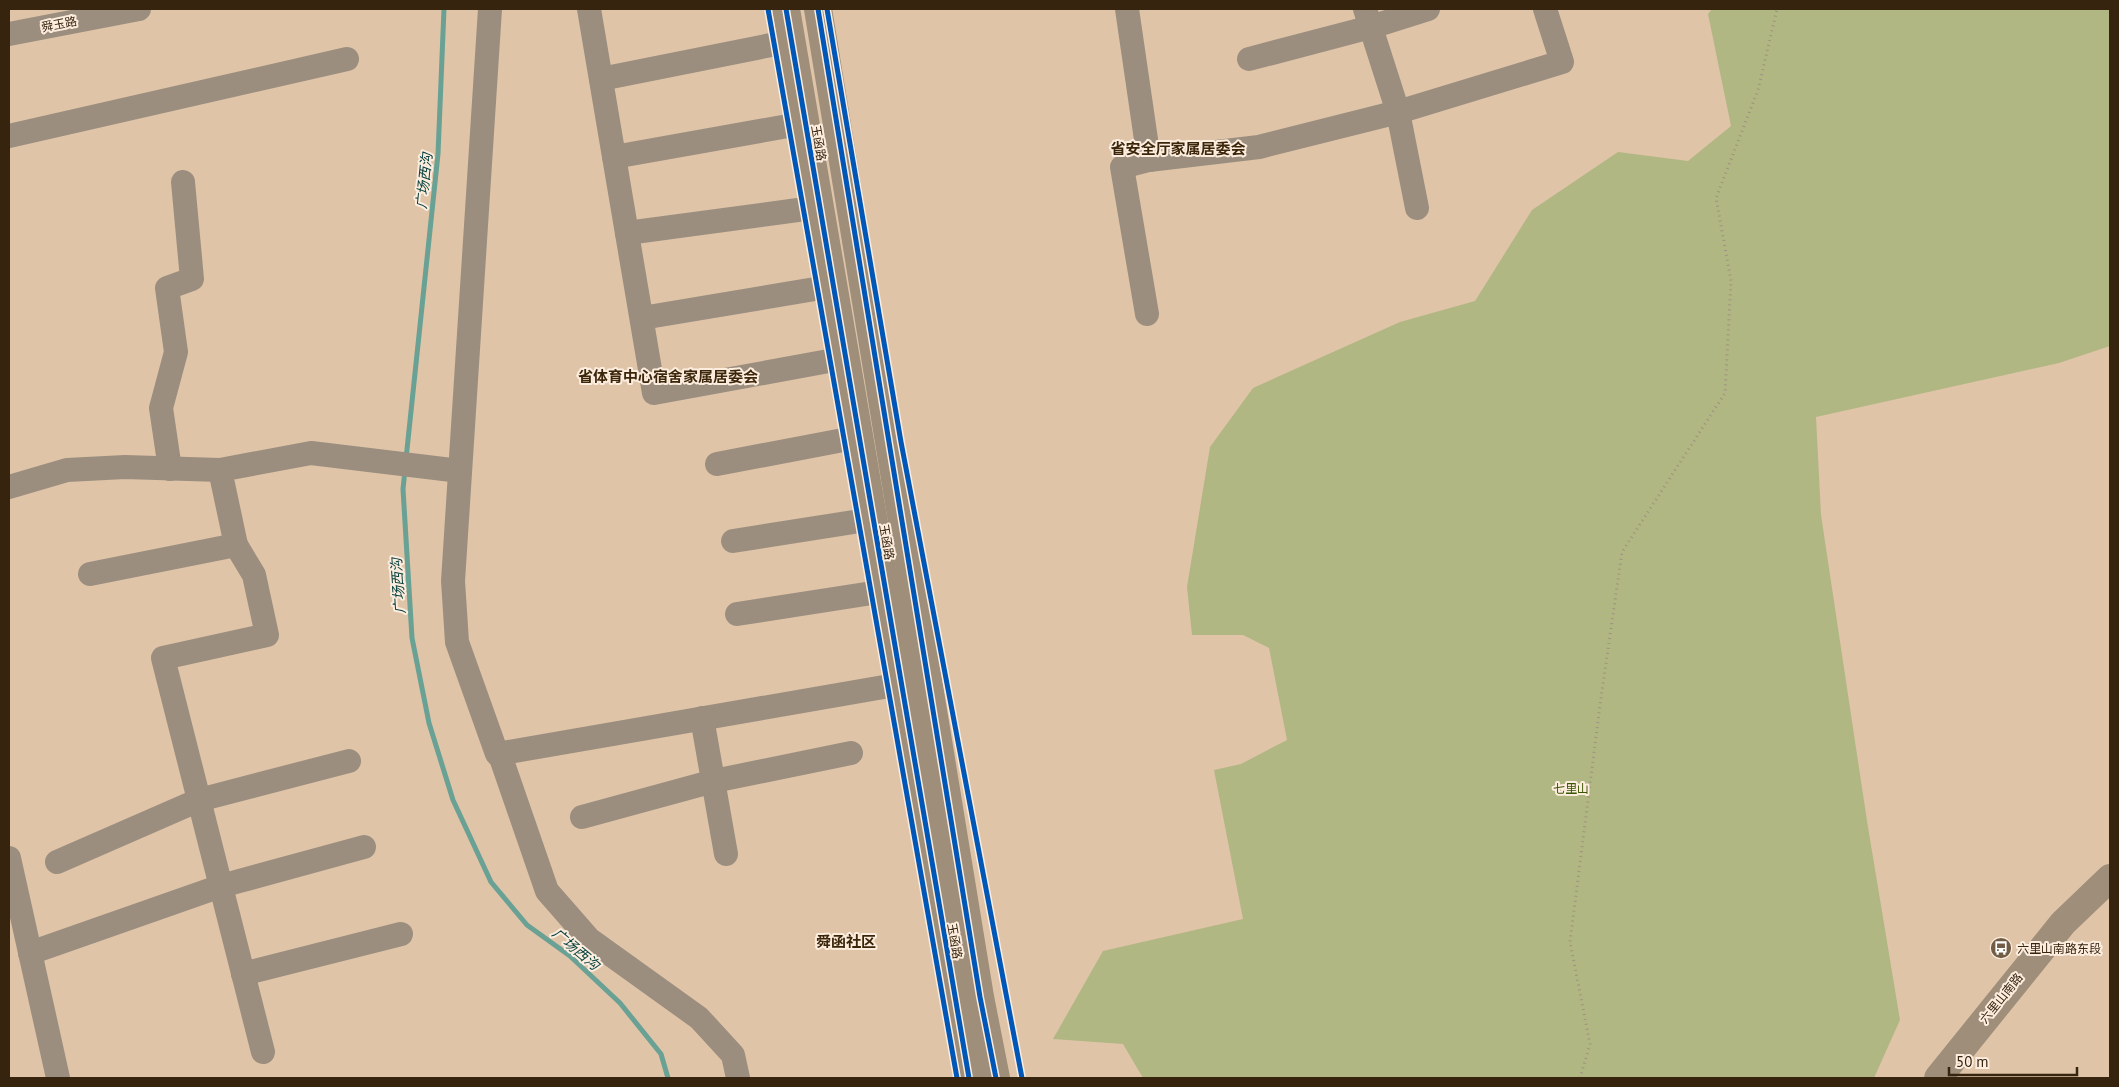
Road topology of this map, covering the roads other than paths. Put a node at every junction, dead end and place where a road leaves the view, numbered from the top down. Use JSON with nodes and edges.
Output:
{"nodes":[{"id":1,"x":139,"y":9,"type":"edge"},
{"id":2,"x":490,"y":9,"type":"edge"},
{"id":3,"x":588,"y":9,"type":"edge"},
{"id":4,"x":786,"y":9,"type":"edge"},
{"id":5,"x":818,"y":9,"type":"edge"},
{"id":6,"x":1128,"y":9,"type":"edge"},
{"id":7,"x":1428,"y":9,"type":"edge"},
{"id":8,"x":1545,"y":9,"type":"edge"},
{"id":9,"x":1368,"y":18,"type":"edge"},
{"id":10,"x":9,"y":34,"type":"edge"},
{"id":11,"x":791,"y":41,"type":"junction"},
{"id":12,"x":347,"y":59,"type":"dead end"},
{"id":13,"x":1249,"y":59,"type":"dead end"},
{"id":14,"x":600,"y":79,"type":"junction"},
{"id":15,"x":1398,"y":112,"type":"junction"},
{"id":16,"x":805,"y":123,"type":"junction"},
{"id":17,"x":9,"y":136,"type":"edge"},
{"id":18,"x":614,"y":158,"type":"junction"},
{"id":19,"x":1149,"y":160,"type":"junction"},
{"id":20,"x":183,"y":182,"type":"dead end"},
{"id":21,"x":820,"y":207,"type":"junction"},
{"id":22,"x":1417,"y":208,"type":"dead end"},
{"id":23,"x":627,"y":233,"type":"junction"},
{"id":24,"x":833,"y":286,"type":"junction"},
{"id":25,"x":1147,"y":314,"type":"dead end"},
{"id":26,"x":642,"y":318,"type":"junction"},
{"id":27,"x":845,"y":358,"type":"junction"},
{"id":28,"x":859,"y":438,"type":"junction"},
{"id":29,"x":717,"y":464,"type":"dead end"},
{"id":30,"x":170,"y":468,"type":"junction"},
{"id":31,"x":220,"y":470,"type":"junction"},
{"id":32,"x":460,"y":471,"type":"junction"},
{"id":33,"x":9,"y":487,"type":"edge"},
{"id":34,"x":872,"y":518,"type":"junction"},
{"id":35,"x":733,"y":541,"type":"dead end"},
{"id":36,"x":236,"y":545,"type":"junction"},
{"id":37,"x":90,"y":574,"type":"dead end"},
{"id":38,"x":885,"y":591,"type":"junction"},
{"id":39,"x":737,"y":614,"type":"dead end"},
{"id":40,"x":901,"y":684,"type":"junction"},
{"id":41,"x":702,"y":718,"type":"junction"},
{"id":42,"x":851,"y":753,"type":"dead end"},
{"id":43,"x":500,"y":758,"type":"dead end"},
{"id":44,"x":349,"y":761,"type":"dead end"},
{"id":45,"x":714,"y":781,"type":"junction"},
{"id":46,"x":198,"y":800,"type":"junction"},
{"id":47,"x":582,"y":817,"type":"dead end"},
{"id":48,"x":364,"y":846,"type":"dead end"},
{"id":49,"x":726,"y":854,"type":"dead end"},
{"id":50,"x":9,"y":861,"type":"edge"},
{"id":51,"x":57,"y":862,"type":"dead end"},
{"id":52,"x":2110,"y":878,"type":"edge"},
{"id":53,"x":221,"y":886,"type":"junction"},
{"id":54,"x":400,"y":934,"type":"dead end"},
{"id":55,"x":30,"y":953,"type":"junction"},
{"id":56,"x":243,"y":974,"type":"junction"},
{"id":57,"x":263,"y":1052,"type":"dead end"},
{"id":58,"x":58,"y":1078,"type":"edge"},
{"id":59,"x":738,"y":1078,"type":"edge"},
{"id":60,"x":969,"y":1078,"type":"edge"},
{"id":61,"x":996,"y":1078,"type":"edge"},
{"id":62,"x":1938,"y":1078,"type":"edge"}],
"edges":[{"from":1,"to":10,"type":"street","name":"舜玉路"},
{"from":2,"to":32,"type":"street"},
{"from":3,"to":14,"type":"street"},
{"from":4,"to":11,"type":"main road","name":"玉函路"},
{"from":5,"to":61,"type":"main road","name":"玉函路"},
{"from":6,"to":19,"type":"street"},
{"from":7,"to":9,"type":"street"},
{"from":8,"to":15,"type":"street"},
{"from":9,"to":13,"type":"street"},
{"from":9,"to":15,"type":"street"},
{"from":11,"to":14,"type":"street"},
{"from":11,"to":16,"type":"main road","name":"玉函路"},
{"from":12,"to":17,"type":"street"},
{"from":14,"to":18,"type":"street"},
{"from":15,"to":19,"type":"street"},
{"from":15,"to":22,"type":"street"},
{"from":16,"to":18,"type":"street"},
{"from":16,"to":21,"type":"main road","name":"玉函路"},
{"from":18,"to":23,"type":"street"},
{"from":19,"to":25,"type":"street"},
{"from":20,"to":30,"type":"street"},
{"from":21,"to":23,"type":"street"},
{"from":21,"to":24,"type":"main road","name":"玉函路"},
{"from":23,"to":26,"type":"street"},
{"from":24,"to":26,"type":"street"},
{"from":24,"to":27,"type":"main road","name":"玉函路"},
{"from":26,"to":27,"type":"street"},
{"from":27,"to":28,"type":"main road","name":"玉函路"},
{"from":28,"to":29,"type":"street"},
{"from":28,"to":34,"type":"main road","name":"玉函路"},
{"from":30,"to":31,"type":"street"},
{"from":30,"to":33,"type":"street"},
{"from":31,"to":32,"type":"street"},
{"from":31,"to":36,"type":"street"},
{"from":32,"to":41,"type":"street"},
{"from":34,"to":35,"type":"street"},
{"from":34,"to":38,"type":"main road","name":"玉函路"},
{"from":36,"to":37,"type":"street"},
{"from":36,"to":46,"type":"street"},
{"from":38,"to":39,"type":"street"},
{"from":38,"to":40,"type":"main road","name":"玉函路"},
{"from":40,"to":41,"type":"street"},
{"from":40,"to":60,"type":"main road","name":"玉函路"},
{"from":41,"to":45,"type":"street"},
{"from":42,"to":45,"type":"street"},
{"from":43,"to":59,"type":"street"},
{"from":44,"to":46,"type":"street"},
{"from":45,"to":47,"type":"street"},
{"from":45,"to":49,"type":"street"},
{"from":46,"to":51,"type":"street"},
{"from":46,"to":53,"type":"street"},
{"from":48,"to":53,"type":"street"},
{"from":50,"to":55,"type":"street"},
{"from":52,"to":62,"type":"main road","name":"六里山南路"},
{"from":53,"to":55,"type":"street"},
{"from":53,"to":56,"type":"street"},
{"from":54,"to":56,"type":"street"},
{"from":55,"to":58,"type":"street"},
{"from":56,"to":57,"type":"street"}]}
